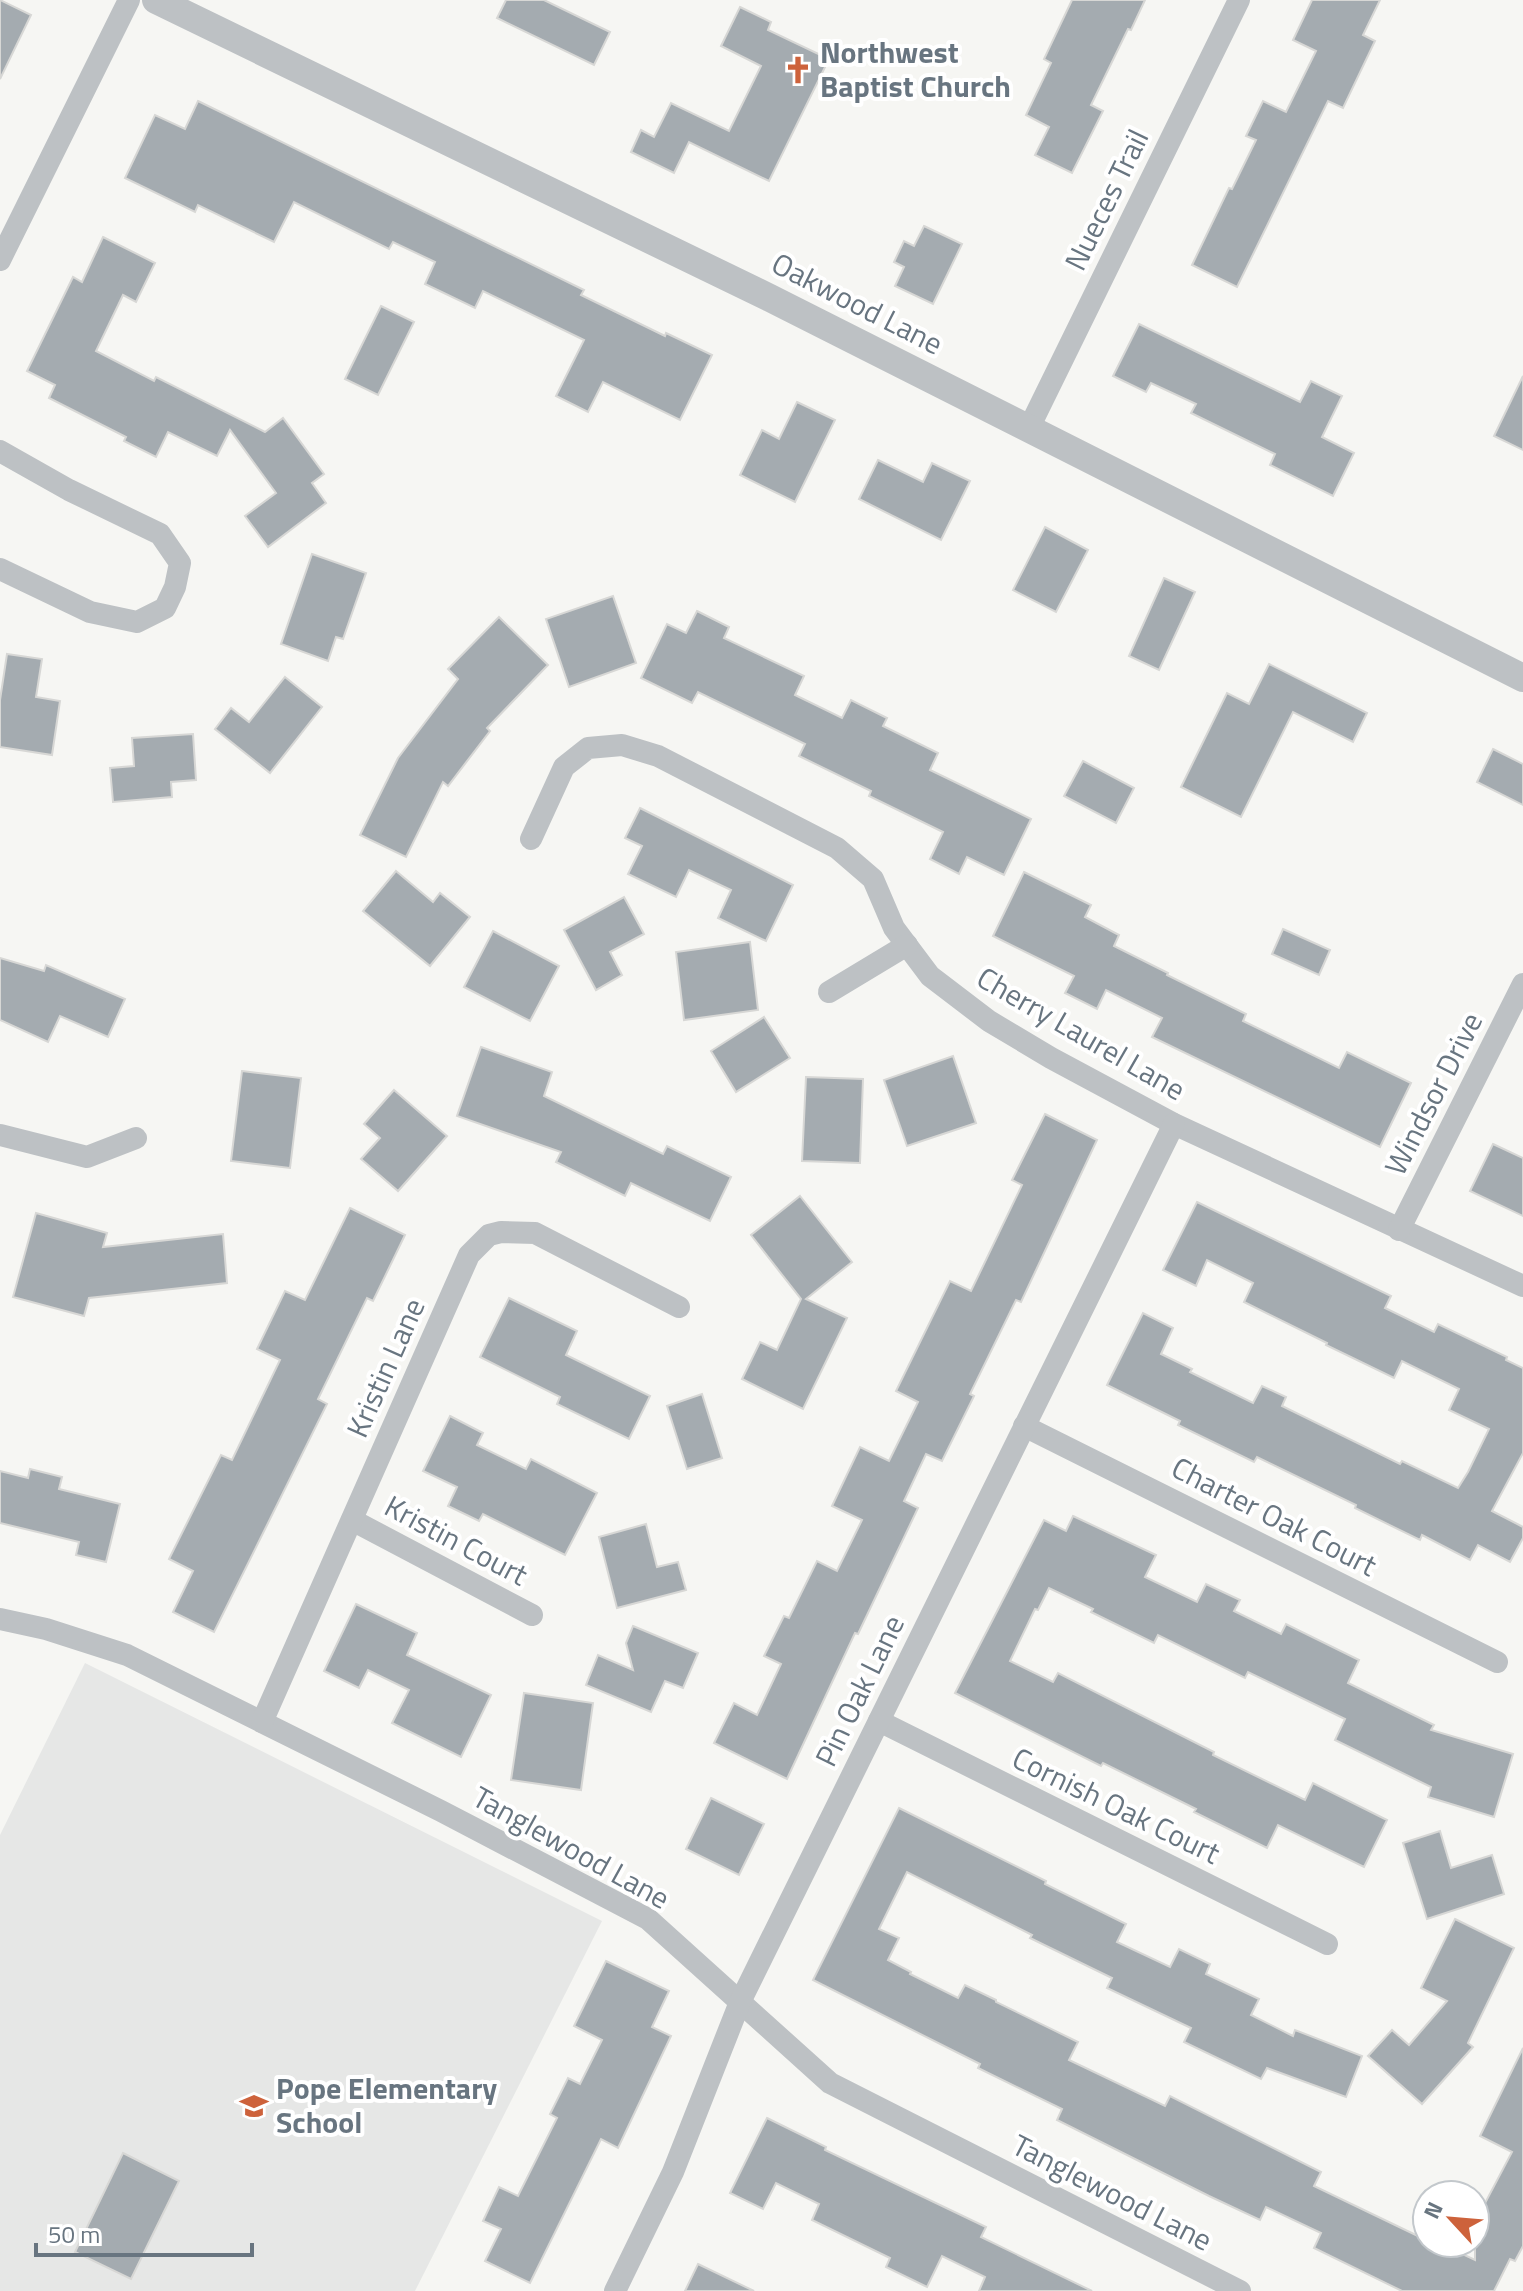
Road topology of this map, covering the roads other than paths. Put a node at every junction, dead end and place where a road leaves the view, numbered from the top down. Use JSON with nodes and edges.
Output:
{"nodes":[{"id":1,"x":129,"y":0,"type":"edge"},
{"id":2,"x":156,"y":0,"type":"edge"},
{"id":3,"x":1239,"y":0,"type":"edge"},
{"id":4,"x":0,"y":260,"type":"edge"},
{"id":5,"x":1029,"y":428,"type":"junction"},
{"id":6,"x":0,"y":451,"type":"edge"},
{"id":7,"x":0,"y":569,"type":"edge"},
{"id":8,"x":1523,"y":678,"type":"edge"},
{"id":9,"x":531,"y":839,"type":"dead end"},
{"id":10,"x":907,"y":945,"type":"junction"},
{"id":11,"x":1523,"y":984,"type":"edge"},
{"id":12,"x":829,"y":992,"type":"dead end"},
{"id":13,"x":1174,"y":1124,"type":"junction"},
{"id":14,"x":0,"y":1135,"type":"edge"},
{"id":15,"x":136,"y":1138,"type":"dead end"},
{"id":16,"x":1399,"y":1230,"type":"junction"},
{"id":17,"x":1523,"y":1286,"type":"edge"},
{"id":18,"x":679,"y":1307,"type":"dead end"},
{"id":19,"x":1024,"y":1426,"type":"junction"},
{"id":20,"x":352,"y":1520,"type":"junction"},
{"id":21,"x":532,"y":1615,"type":"dead end"},
{"id":22,"x":0,"y":1619,"type":"edge"},
{"id":23,"x":1497,"y":1662,"type":"dead end"},
{"id":24,"x":879,"y":1721,"type":"junction"},
{"id":25,"x":262,"y":1722,"type":"junction"},
{"id":26,"x":1327,"y":1944,"type":"dead end"},
{"id":27,"x":740,"y":2002,"type":"junction"},
{"id":28,"x":615,"y":2291,"type":"edge"},
{"id":29,"x":1240,"y":2291,"type":"edge"}],
"edges":[{"from":1,"to":4,"type":"street"},
{"from":2,"to":5,"type":"street","name":"Oakwood Lane"},
{"from":3,"to":5,"type":"street","name":"Nueces Trail"},
{"from":5,"to":8,"type":"street","name":"Oakwood Lane"},
{"from":6,"to":7,"type":"street"},
{"from":9,"to":10,"type":"street","name":"Cherry Laurel Lane"},
{"from":10,"to":12,"type":"street"},
{"from":10,"to":13,"type":"street","name":"Cherry Laurel Lane"},
{"from":11,"to":16,"type":"street","name":"Windsor Drive"},
{"from":13,"to":16,"type":"street","name":"Cherry Laurel Lane"},
{"from":13,"to":19,"type":"street","name":"Pin Oak Lane"},
{"from":14,"to":15,"type":"street"},
{"from":16,"to":17,"type":"street","name":"Cherry Laurel Lane"},
{"from":18,"to":20,"type":"street","name":"Kristin Lane"},
{"from":19,"to":23,"type":"street","name":"Charter Oak Court"},
{"from":19,"to":24,"type":"street","name":"Pin Oak Lane"},
{"from":20,"to":21,"type":"street","name":"Kristin Court"},
{"from":20,"to":25,"type":"street","name":"Kristin Lane"},
{"from":22,"to":25,"type":"street","name":"Tanglewood Lane"},
{"from":24,"to":26,"type":"street","name":"Cornish Oak Court"},
{"from":24,"to":27,"type":"street","name":"Pin Oak Lane"},
{"from":25,"to":27,"type":"street","name":"Tanglewood Lane"},
{"from":27,"to":28,"type":"street","name":"Pin Oak Lane"},
{"from":27,"to":29,"type":"street","name":"Tanglewood Lane"}]}
